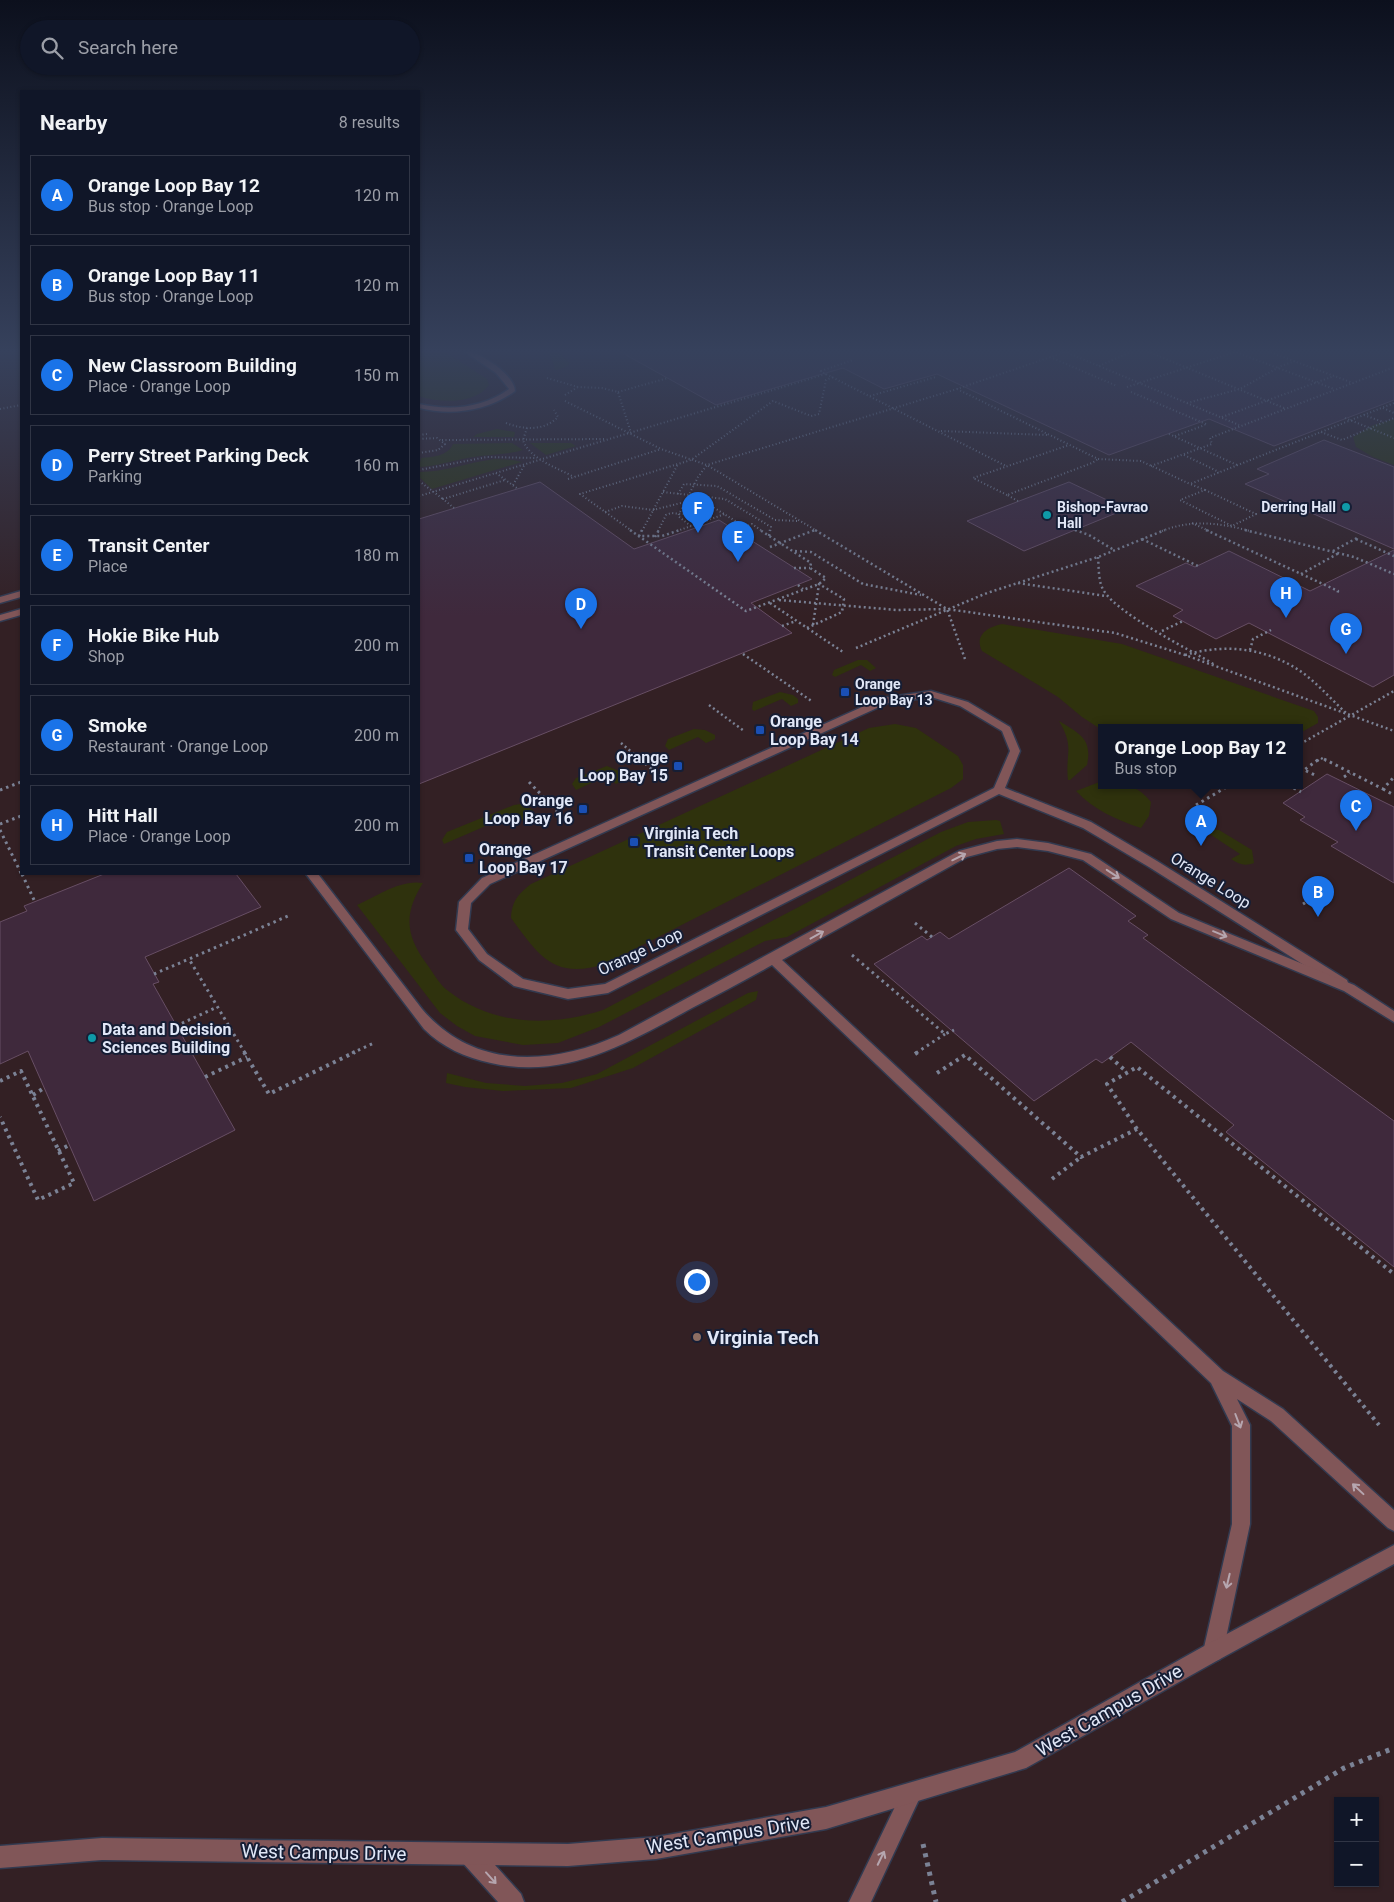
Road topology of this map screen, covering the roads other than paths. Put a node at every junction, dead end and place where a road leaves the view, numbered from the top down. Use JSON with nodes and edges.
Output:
{"nodes":[{"id":1,"x":20,"y":594,"type":"edge"},
{"id":2,"x":0,"y":600,"type":"edge"},
{"id":3,"x":20,"y":612,"type":"edge"},
{"id":4,"x":0,"y":618,"type":"edge"},
{"id":5,"x":999,"y":790,"type":"junction"},
{"id":6,"x":313,"y":875,"type":"edge"},
{"id":7,"x":774,"y":959,"type":"junction"},
{"id":8,"x":1349,"y":988,"type":"junction"},
{"id":9,"x":1394,"y":1017,"type":"edge"},
{"id":10,"x":1217,"y":1377,"type":"junction"},
{"id":11,"x":1394,"y":1522,"type":"edge"},
{"id":12,"x":1394,"y":1554,"type":"edge"},
{"id":13,"x":1213,"y":1652,"type":"junction"},
{"id":14,"x":912,"y":1793,"type":"junction"},
{"id":15,"x":470,"y":1854,"type":"junction"},
{"id":16,"x":0,"y":1857,"type":"edge"},
{"id":17,"x":513,"y":1902,"type":"edge"},
{"id":18,"x":860,"y":1902,"type":"edge"}],
"edges":[{"from":1,"to":2,"type":"street"},
{"from":3,"to":4,"type":"street"},
{"from":5,"to":5,"type":"street","name":"Orange Loop"},
{"from":5,"to":8,"type":"street","name":"Orange Loop"},
{"from":6,"to":7,"type":"street"},
{"from":7,"to":8,"type":"street","one_way":true},
{"from":7,"to":10,"type":"street"},
{"from":8,"to":9,"type":"street","name":"Orange Loop"},
{"from":11,"to":10,"type":"street","one_way":true},
{"from":10,"to":13,"type":"street","one_way":true},
{"from":12,"to":13,"type":"street","name":"West Campus Drive"},
{"from":13,"to":14,"type":"street","name":"West Campus Drive"},
{"from":14,"to":15,"type":"street","name":"West Campus Drive"},
{"from":18,"to":14,"type":"street","one_way":true},
{"from":15,"to":16,"type":"street","name":"West Campus Drive"},
{"from":15,"to":17,"type":"street","one_way":true}]}
